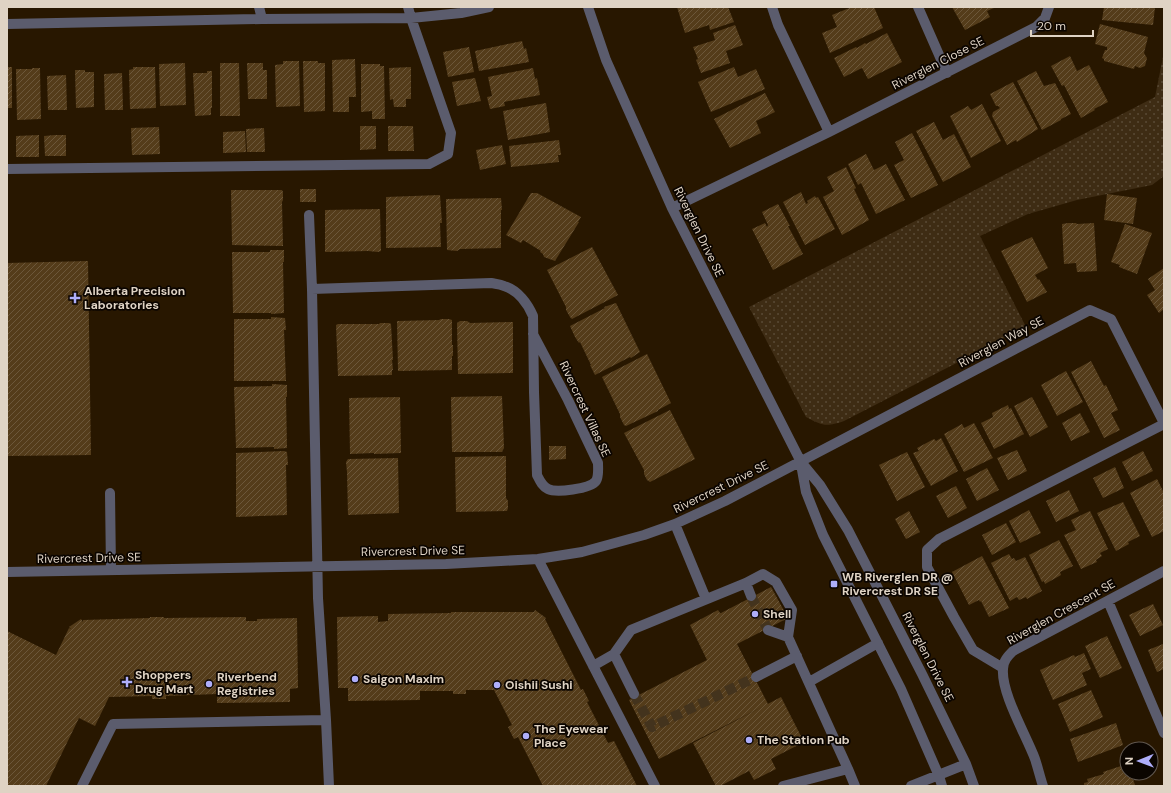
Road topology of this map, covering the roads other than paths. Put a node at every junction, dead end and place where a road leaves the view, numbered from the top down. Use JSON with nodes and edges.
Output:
{"nodes":[{"id":1,"x":259,"y":7,"type":"edge"},
{"id":2,"x":408,"y":7,"type":"edge"},
{"id":3,"x":489,"y":7,"type":"edge"},
{"id":4,"x":588,"y":7,"type":"edge"},
{"id":5,"x":772,"y":7,"type":"edge"},
{"id":6,"x":918,"y":7,"type":"edge"},
{"id":7,"x":1049,"y":7,"type":"edge"},
{"id":8,"x":411,"y":18,"type":"junction"},
{"id":9,"x":262,"y":19,"type":"junction"},
{"id":10,"x":7,"y":24,"type":"edge"},
{"id":11,"x":947,"y":73,"type":"junction"},
{"id":12,"x":829,"y":132,"type":"junction"},
{"id":13,"x":7,"y":169,"type":"edge"},
{"id":14,"x":672,"y":208,"type":"junction"},
{"id":15,"x":309,"y":215,"type":"dead end"},
{"id":16,"x":312,"y":289,"type":"junction"},
{"id":17,"x":534,"y":334,"type":"junction"},
{"id":18,"x":1164,"y":424,"type":"edge"},
{"id":19,"x":801,"y":462,"type":"junction"},
{"id":20,"x":110,"y":493,"type":"dead end"},
{"id":21,"x":675,"y":524,"type":"junction"},
{"id":22,"x":538,"y":559,"type":"junction"},
{"id":23,"x":318,"y":566,"type":"junction"},
{"id":24,"x":111,"y":570,"type":"junction"},
{"id":25,"x":1164,"y":571,"type":"edge"},
{"id":26,"x":7,"y":572,"type":"edge"},
{"id":27,"x":746,"y":583,"type":"junction"},
{"id":28,"x":751,"y":596,"type":"tunnel mouth"},
{"id":29,"x":706,"y":599,"type":"junction"},
{"id":30,"x":1108,"y":601,"type":"junction"},
{"id":31,"x":768,"y":630,"type":"tunnel mouth"},
{"id":32,"x":788,"y":637,"type":"junction"},
{"id":33,"x":878,"y":643,"type":"junction"},
{"id":34,"x":614,"y":654,"type":"junction"},
{"id":35,"x":797,"y":656,"type":"junction"},
{"id":36,"x":593,"y":666,"type":"junction"},
{"id":37,"x":1003,"y":668,"type":"junction"},
{"id":38,"x":756,"y":677,"type":"tunnel mouth"},
{"id":39,"x":809,"y":682,"type":"junction"},
{"id":40,"x":634,"y":694,"type":"tunnel mouth"},
{"id":41,"x":326,"y":720,"type":"junction"},
{"id":42,"x":1164,"y":732,"type":"edge"},
{"id":43,"x":966,"y":764,"type":"junction"},
{"id":44,"x":848,"y":768,"type":"junction"},
{"id":45,"x":939,"y":776,"type":"junction"},
{"id":46,"x":82,"y":786,"type":"edge"},
{"id":47,"x":329,"y":786,"type":"edge"},
{"id":48,"x":655,"y":786,"type":"edge"},
{"id":49,"x":783,"y":786,"type":"edge"},
{"id":50,"x":855,"y":786,"type":"edge"},
{"id":51,"x":911,"y":786,"type":"edge"},
{"id":52,"x":942,"y":786,"type":"edge"},
{"id":53,"x":974,"y":786,"type":"edge"},
{"id":54,"x":1043,"y":786,"type":"edge"}],
"edges":[{"from":1,"to":9,"type":"street"},
{"from":2,"to":8,"type":"street"},
{"from":3,"to":8,"type":"street"},
{"from":4,"to":14,"type":"street","name":"Riverglen Drive SE"},
{"from":5,"to":12,"type":"street"},
{"from":6,"to":11,"type":"street"},
{"from":7,"to":11,"type":"street","name":"Riverglen Close SE"},
{"from":8,"to":9,"type":"street"},
{"from":8,"to":13,"type":"street"},
{"from":9,"to":10,"type":"street"},
{"from":11,"to":12,"type":"street","name":"Riverglen Close SE"},
{"from":12,"to":14,"type":"street","name":"Riverglen Close SE"},
{"from":14,"to":19,"type":"street","name":"Riverglen Drive SE"},
{"from":15,"to":16,"type":"street"},
{"from":16,"to":17,"type":"street","name":"Rivercrest Villas SE"},
{"from":16,"to":23,"type":"street"},
{"from":17,"to":17,"type":"street","name":"Rivercrest Villas SE"},
{"from":18,"to":19,"type":"street","name":"Riverglen Way SE"},
{"from":18,"to":37,"type":"street"},
{"from":19,"to":21,"type":"street","name":"Rivercrest Drive SE"},
{"from":19,"to":33,"type":"street","name":"Riverglen Drive SE"},
{"from":19,"to":43,"type":"street","name":"Riverglen Drive SE"},
{"from":20,"to":24,"type":"street"},
{"from":21,"to":22,"type":"street","name":"Rivercrest Drive SE"},
{"from":21,"to":29,"type":"street"},
{"from":22,"to":23,"type":"street","name":"Rivercrest Drive SE"},
{"from":22,"to":36,"type":"street"},
{"from":23,"to":24,"type":"street","name":"Rivercrest Drive SE"},
{"from":23,"to":41,"type":"street"},
{"from":24,"to":26,"type":"street","name":"Rivercrest Drive SE"},
{"from":25,"to":30,"type":"street","name":"Riverglen Crescent SE"},
{"from":27,"to":28,"type":"street"},
{"from":27,"to":29,"type":"street"},
{"from":27,"to":32,"type":"street"},
{"from":29,"to":34,"type":"street"},
{"from":30,"to":37,"type":"street","name":"Riverglen Crescent SE"},
{"from":30,"to":42,"type":"street"},
{"from":31,"to":32,"type":"street"},
{"from":32,"to":35,"type":"street"},
{"from":33,"to":39,"type":"street"},
{"from":33,"to":45,"type":"street","name":"Riverglen Drive SE"},
{"from":34,"to":36,"type":"street"},
{"from":34,"to":40,"type":"street"},
{"from":35,"to":38,"type":"street"},
{"from":35,"to":39,"type":"street"},
{"from":36,"to":48,"type":"street"},
{"from":37,"to":54,"type":"street"},
{"from":39,"to":44,"type":"street"},
{"from":41,"to":46,"type":"street"},
{"from":41,"to":47,"type":"street"},
{"from":43,"to":45,"type":"street"},
{"from":43,"to":53,"type":"street","name":"Riverglen Drive SE"},
{"from":44,"to":49,"type":"street"},
{"from":44,"to":50,"type":"street"},
{"from":45,"to":51,"type":"street"},
{"from":45,"to":52,"type":"street","name":"Riverglen Drive SE"}]}
